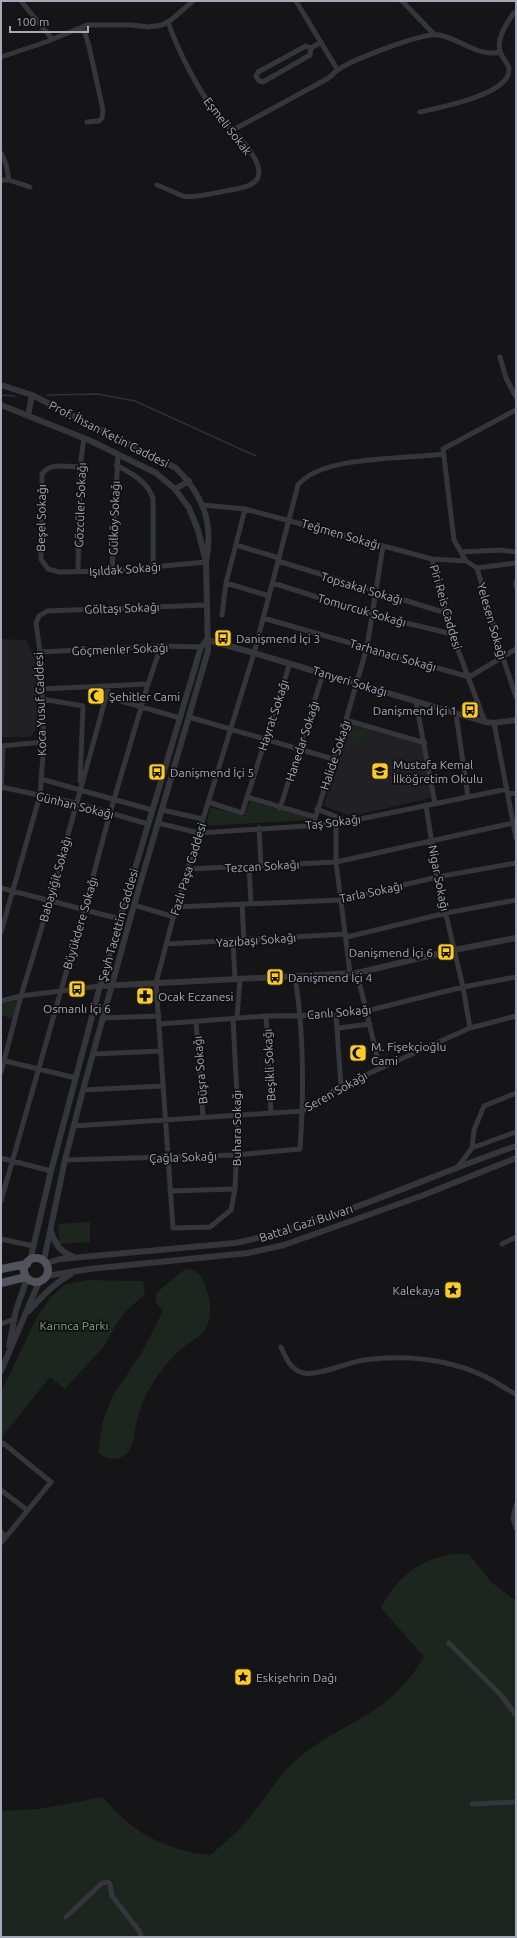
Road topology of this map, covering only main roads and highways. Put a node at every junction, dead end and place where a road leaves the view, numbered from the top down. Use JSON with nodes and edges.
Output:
{"nodes":[{"id":1,"x":29,"y":1263,"type":"junction"},
{"id":2,"x":1,"y":1269,"type":"edge"},
{"id":3,"x":26,"y":1278,"type":"junction"},
{"id":4,"x":1,"y":1283,"type":"edge"}],
"edges":[{"from":1,"to":2,"type":"main road"},
{"from":1,"to":3,"type":"main road"},
{"from":1,"to":3,"type":"main road"},
{"from":3,"to":4,"type":"main road"}]}
